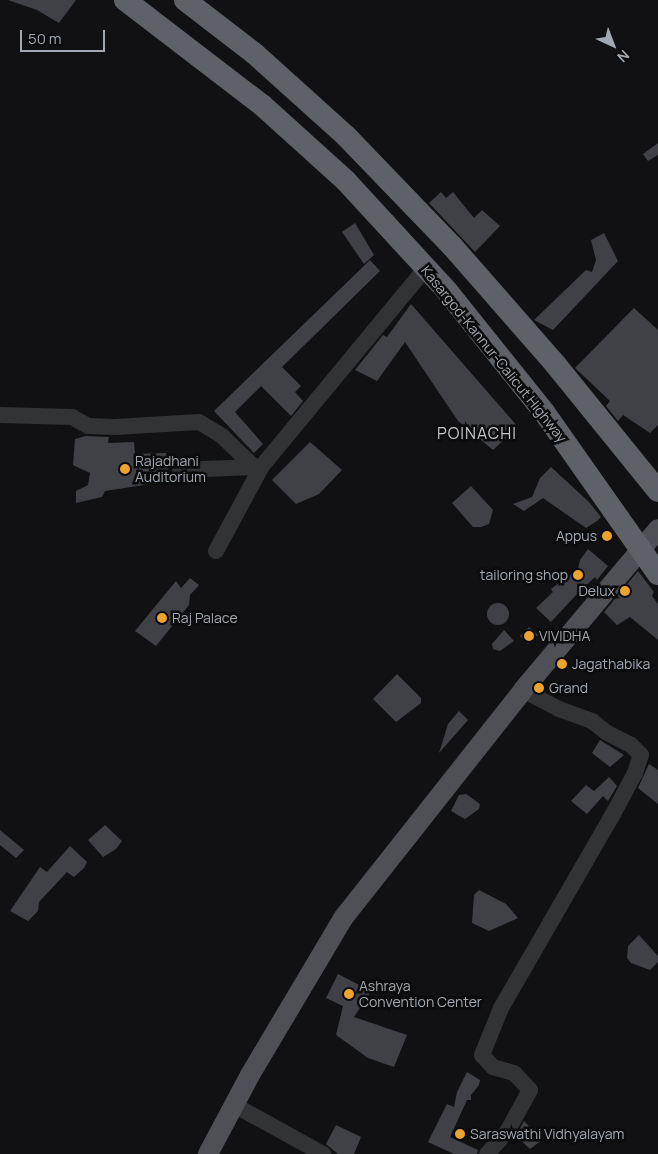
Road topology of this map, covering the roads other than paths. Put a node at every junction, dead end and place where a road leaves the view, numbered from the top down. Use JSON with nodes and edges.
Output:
{"nodes":[{"id":1,"x":125,"y":0,"type":"edge"},
{"id":2,"x":185,"y":0,"type":"edge"},
{"id":3,"x":426,"y":268,"type":"junction"},
{"id":4,"x":0,"y":416,"type":"edge"},
{"id":5,"x":258,"y":467,"type":"junction"},
{"id":6,"x":180,"y":470,"type":"dead end"},
{"id":7,"x":658,"y":491,"type":"edge"},
{"id":8,"x":658,"y":529,"type":"edge"},
{"id":9,"x":641,"y":550,"type":"junction"},
{"id":10,"x":216,"y":551,"type":"dead end"},
{"id":11,"x":658,"y":574,"type":"edge"},
{"id":12,"x":523,"y":690,"type":"junction"},
{"id":13,"x":234,"y":1105,"type":"junction"},
{"id":14,"x":208,"y":1154,"type":"edge"},
{"id":15,"x":322,"y":1154,"type":"edge"},
{"id":16,"x":486,"y":1154,"type":"edge"}],
"edges":[{"from":1,"to":3,"type":"highway","name":"Kasargod-Kannur-Calicut Highway"},
{"from":2,"to":7,"type":"highway"},
{"from":3,"to":5,"type":"street"},
{"from":3,"to":9,"type":"highway","name":"Kasargod-Kannur-Calicut Highway"},
{"from":4,"to":5,"type":"street"},
{"from":5,"to":6,"type":"street"},
{"from":5,"to":10,"type":"street"},
{"from":8,"to":9,"type":"main road"},
{"from":9,"to":11,"type":"highway","name":"Kasargod-Kannur-Calicut Highway"},
{"from":9,"to":12,"type":"main road"},
{"from":12,"to":13,"type":"main road"},
{"from":12,"to":16,"type":"street"},
{"from":13,"to":14,"type":"main road"},
{"from":13,"to":15,"type":"street"}]}
